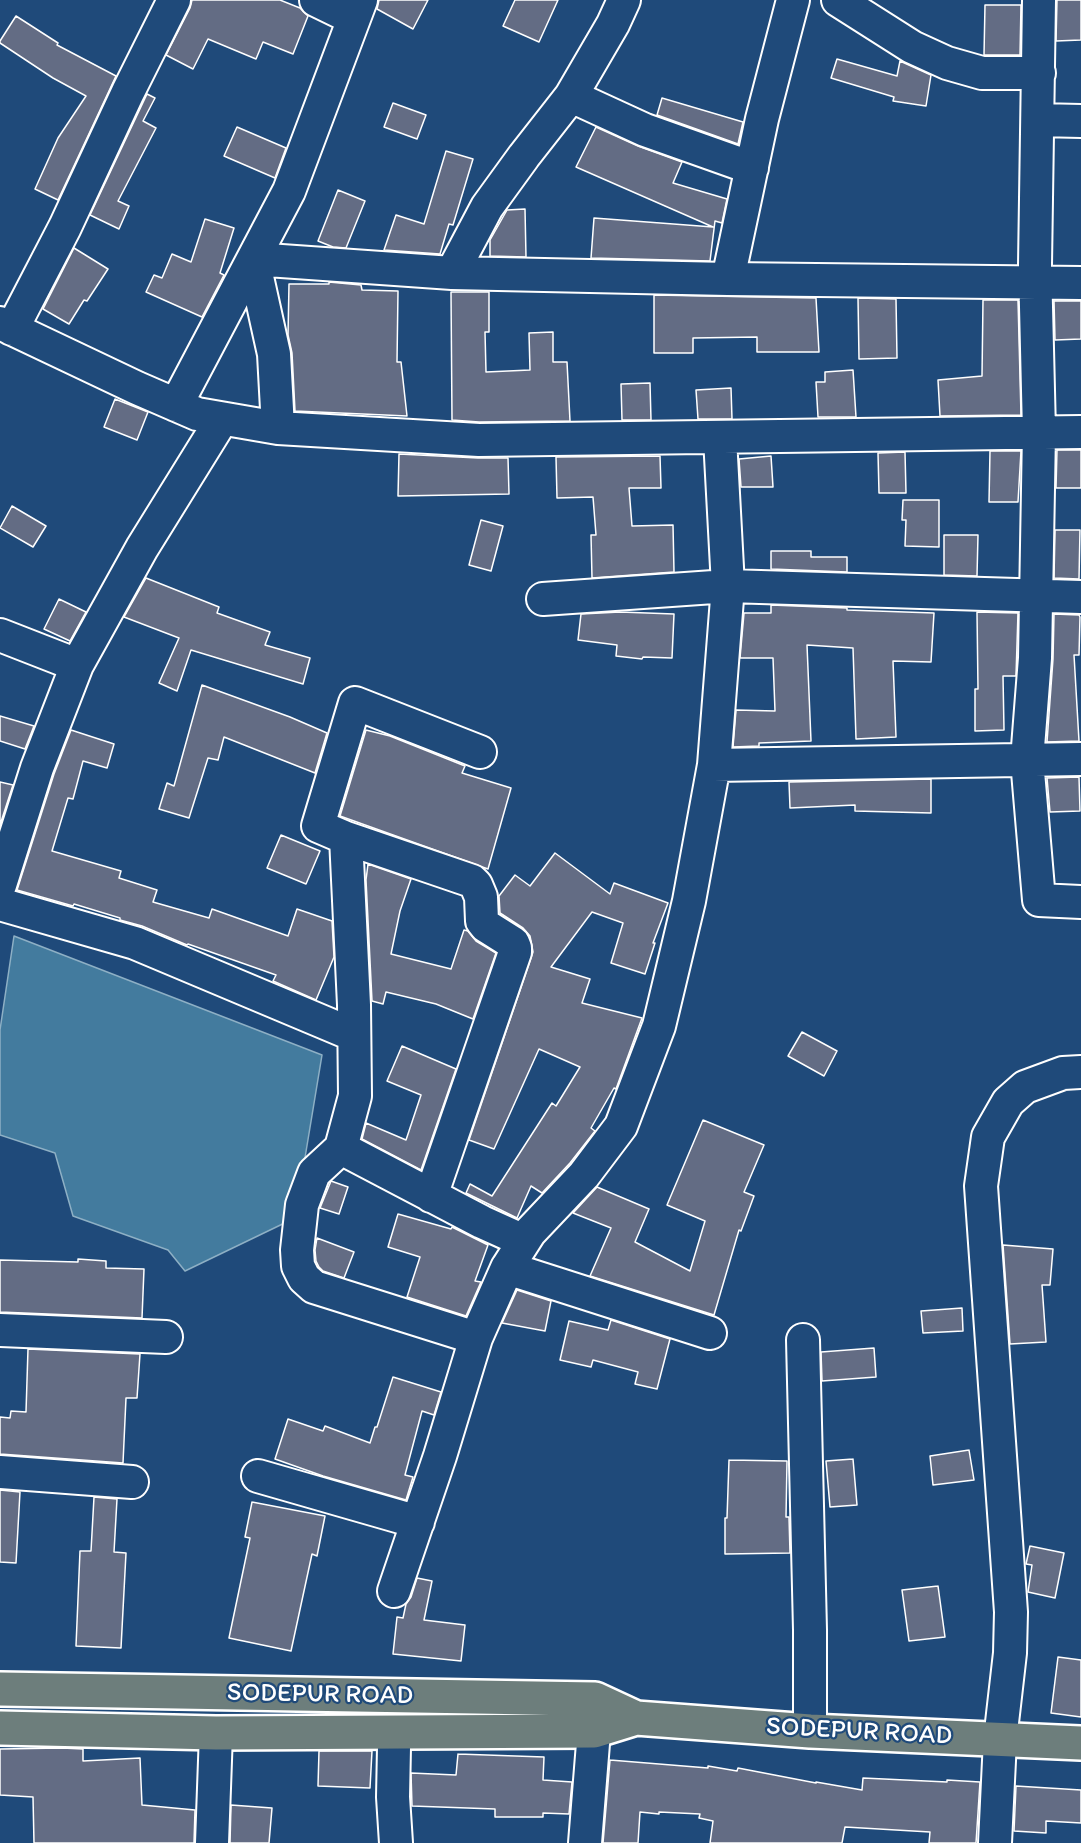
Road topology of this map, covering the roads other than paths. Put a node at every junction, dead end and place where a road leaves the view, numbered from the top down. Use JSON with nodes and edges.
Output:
{"nodes":[{"id":1,"x":174,"y":0,"type":"edge"},
{"id":2,"x":316,"y":0,"type":"edge"},
{"id":3,"x":624,"y":0,"type":"edge"},
{"id":4,"x":793,"y":0,"type":"edge"},
{"id":5,"x":838,"y":0,"type":"edge"},
{"id":6,"x":1039,"y":0,"type":"edge"},
{"id":7,"x":357,"y":9,"type":"edge"},
{"id":8,"x":1039,"y":73,"type":"junction"},
{"id":9,"x":571,"y":96,"type":"junction"},
{"id":10,"x":1038,"y":120,"type":"junction"},
{"id":11,"x":1081,"y":121,"type":"edge"},
{"id":12,"x":752,"y":168,"type":"junction"},
{"id":13,"x":253,"y":259,"type":"junction"},
{"id":14,"x":452,"y":273,"type":"junction"},
{"id":15,"x":728,"y":279,"type":"junction"},
{"id":16,"x":1036,"y":283,"type":"junction"},
{"id":17,"x":1081,"y":283,"type":"edge"},
{"id":18,"x":6,"y":326,"type":"edge"},
{"id":19,"x":176,"y":405,"type":"junction"},
{"id":20,"x":219,"y":425,"type":"junction"},
{"id":21,"x":278,"y":428,"type":"junction"},
{"id":22,"x":1039,"y":432,"type":"junction"},
{"id":23,"x":1081,"y":432,"type":"edge"},
{"id":24,"x":720,"y":438,"type":"junction"},
{"id":25,"x":728,"y":586,"type":"junction"},
{"id":26,"x":1035,"y":596,"type":"junction"},
{"id":27,"x":1081,"y":597,"type":"edge"},
{"id":28,"x":543,"y":599,"type":"dead end"},
{"id":29,"x":0,"y":635,"type":"edge"},
{"id":30,"x":77,"y":665,"type":"junction"},
{"id":31,"x":480,"y":752,"type":"dead end"},
{"id":32,"x":1081,"y":759,"type":"edge"},
{"id":33,"x":1027,"y":760,"type":"junction"},
{"id":34,"x":714,"y":765,"type":"junction"},
{"id":35,"x":346,"y":838,"type":"junction"},
{"id":36,"x":0,"y":885,"type":"edge"},
{"id":37,"x":1081,"y":902,"type":"edge"},
{"id":38,"x":0,"y":904,"type":"edge"},
{"id":39,"x":354,"y":1035,"type":"junction"},
{"id":40,"x":1081,"y":1072,"type":"edge"},
{"id":41,"x":341,"y":1148,"type":"junction"},
{"id":42,"x":431,"y":1196,"type":"junction"},
{"id":43,"x":524,"y":1241,"type":"junction"},
{"id":44,"x":507,"y":1268,"type":"junction"},
{"id":45,"x":0,"y":1330,"type":"edge"},
{"id":46,"x":710,"y":1333,"type":"dead end"},
{"id":47,"x":166,"y":1337,"type":"dead end"},
{"id":48,"x":476,"y":1338,"type":"junction"},
{"id":49,"x":803,"y":1340,"type":"dead end"},
{"id":50,"x":0,"y":1472,"type":"edge"},
{"id":51,"x":258,"y":1476,"type":"dead end"},
{"id":52,"x":132,"y":1482,"type":"dead end"},
{"id":53,"x":418,"y":1522,"type":"junction"},
{"id":54,"x":394,"y":1591,"type":"dead end"},
{"id":55,"x":0,"y":1689,"type":"edge"},
{"id":56,"x":595,"y":1715,"type":"junction"},
{"id":57,"x":0,"y":1728,"type":"edge"},
{"id":58,"x":810,"y":1731,"type":"junction"},
{"id":59,"x":216,"y":1733,"type":"junction"},
{"id":60,"x":1000,"y":1740,"type":"junction"},
{"id":61,"x":1081,"y":1743,"type":"edge"},
{"id":62,"x":394,"y":1747,"type":"dead end"},
{"id":63,"x":212,"y":1843,"type":"edge"},
{"id":64,"x":396,"y":1843,"type":"edge"},
{"id":65,"x":585,"y":1843,"type":"edge"},
{"id":66,"x":995,"y":1843,"type":"edge"}],
"edges":[{"from":1,"to":18,"type":"street"},
{"from":2,"to":7,"type":"street"},
{"from":3,"to":9,"type":"street"},
{"from":4,"to":12,"type":"street"},
{"from":5,"to":8,"type":"street"},
{"from":6,"to":8,"type":"street"},
{"from":7,"to":13,"type":"street"},
{"from":8,"to":10,"type":"street"},
{"from":9,"to":12,"type":"street"},
{"from":9,"to":14,"type":"street"},
{"from":10,"to":11,"type":"street"},
{"from":10,"to":16,"type":"street"},
{"from":12,"to":15,"type":"street"},
{"from":13,"to":14,"type":"street"},
{"from":13,"to":19,"type":"street"},
{"from":13,"to":21,"type":"street"},
{"from":14,"to":15,"type":"street"},
{"from":15,"to":16,"type":"street"},
{"from":16,"to":17,"type":"street"},
{"from":16,"to":22,"type":"street"},
{"from":18,"to":19,"type":"street"},
{"from":19,"to":20,"type":"street"},
{"from":20,"to":21,"type":"street"},
{"from":20,"to":30,"type":"street"},
{"from":21,"to":24,"type":"street"},
{"from":22,"to":23,"type":"street"},
{"from":22,"to":24,"type":"street"},
{"from":22,"to":26,"type":"street"},
{"from":24,"to":25,"type":"street"},
{"from":25,"to":26,"type":"street"},
{"from":25,"to":28,"type":"street"},
{"from":25,"to":34,"type":"street"},
{"from":26,"to":27,"type":"street"},
{"from":26,"to":33,"type":"street"},
{"from":29,"to":30,"type":"street"},
{"from":30,"to":36,"type":"street"},
{"from":31,"to":35,"type":"street"},
{"from":32,"to":33,"type":"street"},
{"from":33,"to":34,"type":"street"},
{"from":33,"to":37,"type":"street"},
{"from":34,"to":43,"type":"street"},
{"from":35,"to":39,"type":"street"},
{"from":35,"to":42,"type":"street"},
{"from":38,"to":39,"type":"street"},
{"from":39,"to":41,"type":"street"},
{"from":40,"to":60,"type":"street"},
{"from":41,"to":42,"type":"street"},
{"from":41,"to":48,"type":"street"},
{"from":42,"to":43,"type":"street"},
{"from":43,"to":44,"type":"street"},
{"from":44,"to":46,"type":"street"},
{"from":44,"to":48,"type":"street"},
{"from":45,"to":47,"type":"street"},
{"from":48,"to":53,"type":"street"},
{"from":49,"to":58,"type":"street"},
{"from":50,"to":52,"type":"street"},
{"from":51,"to":53,"type":"street"},
{"from":53,"to":54,"type":"street"},
{"from":55,"to":56,"type":"main road","name":"SODEPUR ROAD"},
{"from":56,"to":58,"type":"main road","name":"SODEPUR ROAD"},
{"from":56,"to":59,"type":"main road"},
{"from":56,"to":65,"type":"street"},
{"from":57,"to":59,"type":"main road"},
{"from":58,"to":60,"type":"main road","name":"SODEPUR ROAD"},
{"from":59,"to":63,"type":"street"},
{"from":60,"to":61,"type":"main road","name":"SODEPUR ROAD"},
{"from":60,"to":66,"type":"street"},
{"from":62,"to":64,"type":"street"}]}
